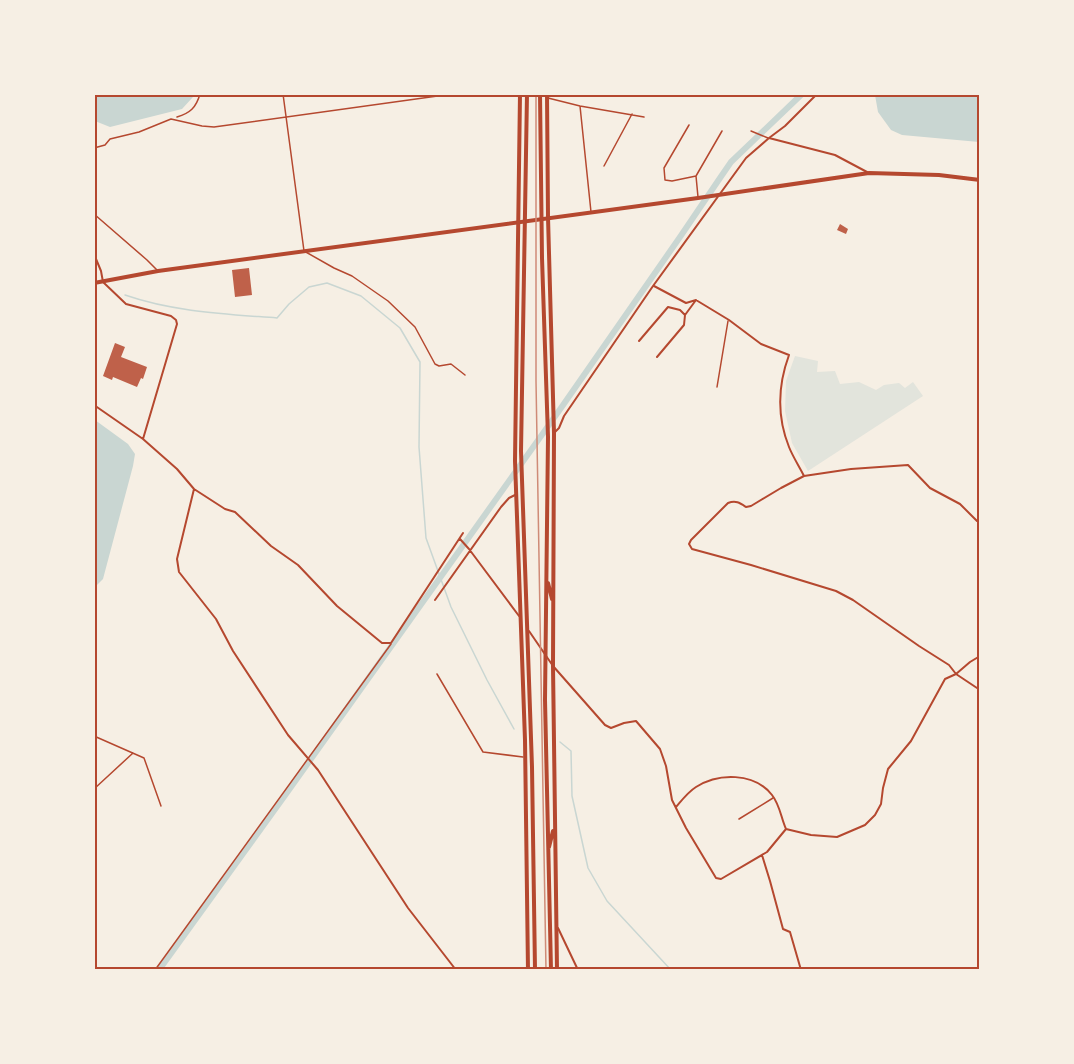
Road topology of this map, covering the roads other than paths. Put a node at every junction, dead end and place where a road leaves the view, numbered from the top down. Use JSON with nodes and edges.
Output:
{"nodes":[{"id":1,"x":283,"y":94,"type":"edge"},
{"id":2,"x":452,"y":94,"type":"edge"},
{"id":3,"x":520,"y":94,"type":"edge"},
{"id":4,"x":527,"y":94,"type":"edge"},
{"id":5,"x":540,"y":94,"type":"edge"},
{"id":6,"x":817,"y":94,"type":"edge"},
{"id":7,"x":547,"y":96,"type":"edge"},
{"id":8,"x":580,"y":106,"type":"junction"},
{"id":9,"x":632,"y":114,"type":"junction"},
{"id":10,"x":286,"y":117,"type":"junction"},
{"id":11,"x":644,"y":117,"type":"dead end"},
{"id":12,"x":688,"y":125,"type":"dead end"},
{"id":13,"x":722,"y":131,"type":"dead end"},
{"id":14,"x":751,"y":131,"type":"dead end"},
{"id":15,"x":769,"y":138,"type":"junction"},
{"id":16,"x":94,"y":148,"type":"edge"},
{"id":17,"x":603,"y":166,"type":"dead end"},
{"id":18,"x":869,"y":173,"type":"junction"},
{"id":19,"x":696,"y":176,"type":"junction"},
{"id":20,"x":980,"y":180,"type":"edge"},
{"id":21,"x":720,"y":194,"type":"junction"},
{"id":22,"x":698,"y":198,"type":"junction"},
{"id":23,"x":591,"y":212,"type":"junction"},
{"id":24,"x":94,"y":214,"type":"edge"},
{"id":25,"x":548,"y":217,"type":"junction"},
{"id":26,"x":542,"y":219,"type":"junction"},
{"id":27,"x":518,"y":221,"type":"junction"},
{"id":28,"x":526,"y":221,"type":"junction"},
{"id":29,"x":304,"y":251,"type":"junction"},
{"id":30,"x":94,"y":254,"type":"edge"},
{"id":31,"x":158,"y":271,"type":"junction"},
{"id":32,"x":103,"y":282,"type":"junction"},
{"id":33,"x":94,"y":283,"type":"edge"},
{"id":34,"x":653,"y":286,"type":"junction"},
{"id":35,"x":696,"y":300,"type":"junction"},
{"id":36,"x":685,"y":315,"type":"junction"},
{"id":37,"x":729,"y":320,"type":"junction"},
{"id":38,"x":639,"y":341,"type":"dead end"},
{"id":39,"x":657,"y":357,"type":"dead end"},
{"id":40,"x":465,"y":375,"type":"dead end"},
{"id":41,"x":717,"y":387,"type":"dead end"},
{"id":42,"x":94,"y":405,"type":"edge"},
{"id":43,"x":554,"y":433,"type":"junction"},
{"id":44,"x":143,"y":439,"type":"junction"},
{"id":45,"x":804,"y":476,"type":"junction"},
{"id":46,"x":194,"y":489,"type":"junction"},
{"id":47,"x":515,"y":495,"type":"junction"},
{"id":48,"x":980,"y":522,"type":"edge"},
{"id":49,"x":463,"y":533,"type":"dead end"},
{"id":50,"x":460,"y":539,"type":"junction"},
{"id":51,"x":469,"y":549,"type":"junction"},
{"id":52,"x":524,"y":562,"type":"junction"},
{"id":53,"x":546,"y":577,"type":"junction"},
{"id":54,"x":518,"y":586,"type":"junction"},
{"id":55,"x":435,"y":600,"type":"dead end"},
{"id":56,"x":554,"y":608,"type":"junction"},
{"id":57,"x":519,"y":616,"type":"junction"},
{"id":58,"x":526,"y":627,"type":"junction"},
{"id":59,"x":391,"y":643,"type":"junction"},
{"id":60,"x":980,"y":656,"type":"edge"},
{"id":61,"x":546,"y":657,"type":"junction"},
{"id":62,"x":553,"y":666,"type":"junction"},
{"id":63,"x":437,"y":674,"type":"dead end"},
{"id":64,"x":956,"y":674,"type":"junction"},
{"id":65,"x":980,"y":690,"type":"edge"},
{"id":66,"x":94,"y":735,"type":"edge"},
{"id":67,"x":525,"y":740,"type":"junction"},
{"id":68,"x":134,"y":753,"type":"junction"},
{"id":69,"x":308,"y":758,"type":"junction"},
{"id":70,"x":525,"y":758,"type":"junction"},
{"id":71,"x":532,"y":767,"type":"junction"},
{"id":72,"x":94,"y":789,"type":"edge"},
{"id":73,"x":773,"y":798,"type":"junction"},
{"id":74,"x":161,"y":806,"type":"dead end"},
{"id":75,"x":676,"y":807,"type":"junction"},
{"id":76,"x":554,"y":814,"type":"junction"},
{"id":77,"x":739,"y":819,"type":"dead end"},
{"id":78,"x":786,"y":830,"type":"junction"},
{"id":79,"x":547,"y":854,"type":"junction"},
{"id":80,"x":762,"y":855,"type":"junction"},
{"id":81,"x":556,"y":922,"type":"junction"},
{"id":82,"x":155,"y":969,"type":"edge"},
{"id":83,"x":456,"y":969,"type":"edge"},
{"id":84,"x":528,"y":969,"type":"edge"},
{"id":85,"x":534,"y":969,"type":"edge"},
{"id":86,"x":550,"y":969,"type":"edge"},
{"id":87,"x":557,"y":969,"type":"edge"},
{"id":88,"x":578,"y":969,"type":"edge"},
{"id":89,"x":801,"y":969,"type":"edge"}],
"edges":[{"from":1,"to":10,"type":"lane"},
{"from":2,"to":10,"type":"lane"},
{"from":3,"to":27,"type":"main road"},
{"from":4,"to":28,"type":"main road"},
{"from":5,"to":26,"type":"main road"},
{"from":6,"to":15,"type":"street"},
{"from":7,"to":8,"type":"lane"},
{"from":7,"to":25,"type":"main road"},
{"from":8,"to":9,"type":"lane"},
{"from":8,"to":23,"type":"lane"},
{"from":9,"to":11,"type":"lane"},
{"from":9,"to":17,"type":"lane"},
{"from":10,"to":16,"type":"lane"},
{"from":10,"to":29,"type":"lane"},
{"from":12,"to":19,"type":"lane"},
{"from":13,"to":19,"type":"lane"},
{"from":14,"to":15,"type":"lane"},
{"from":15,"to":18,"type":"street"},
{"from":15,"to":21,"type":"street"},
{"from":18,"to":20,"type":"main road"},
{"from":18,"to":21,"type":"main road"},
{"from":19,"to":22,"type":"lane"},
{"from":21,"to":22,"type":"main road"},
{"from":21,"to":34,"type":"street"},
{"from":22,"to":23,"type":"main road"},
{"from":23,"to":25,"type":"main road"},
{"from":24,"to":31,"type":"lane"},
{"from":25,"to":26,"type":"main road"},
{"from":25,"to":43,"type":"main road"},
{"from":26,"to":28,"type":"main road"},
{"from":26,"to":53,"type":"main road"},
{"from":27,"to":28,"type":"main road"},
{"from":27,"to":29,"type":"main road"},
{"from":27,"to":47,"type":"main road"},
{"from":28,"to":52,"type":"main road"},
{"from":29,"to":31,"type":"main road"},
{"from":29,"to":40,"type":"lane"},
{"from":30,"to":32,"type":"street"},
{"from":31,"to":32,"type":"main road"},
{"from":32,"to":33,"type":"main road"},
{"from":32,"to":44,"type":"street"},
{"from":34,"to":35,"type":"street"},
{"from":34,"to":43,"type":"street"},
{"from":35,"to":36,"type":"street"},
{"from":35,"to":37,"type":"street"},
{"from":36,"to":38,"type":"street"},
{"from":36,"to":39,"type":"street"},
{"from":37,"to":41,"type":"lane"},
{"from":37,"to":45,"type":"street"},
{"from":42,"to":44,"type":"street"},
{"from":43,"to":56,"type":"main road"},
{"from":44,"to":46,"type":"street"},
{"from":45,"to":48,"type":"street"},
{"from":45,"to":64,"type":"street"},
{"from":46,"to":59,"type":"street"},
{"from":46,"to":69,"type":"street"},
{"from":47,"to":51,"type":"street"},
{"from":47,"to":54,"type":"main road"},
{"from":49,"to":50,"type":"street"},
{"from":50,"to":51,"type":"street"},
{"from":50,"to":59,"type":"street"},
{"from":51,"to":55,"type":"street"},
{"from":51,"to":57,"type":"street"},
{"from":52,"to":54,"type":"main road"},
{"from":52,"to":58,"type":"main road"},
{"from":53,"to":56,"type":"main road"},
{"from":53,"to":61,"type":"main road"},
{"from":54,"to":57,"type":"main road"},
{"from":56,"to":62,"type":"main road"},
{"from":57,"to":58,"type":"street"},
{"from":57,"to":67,"type":"main road"},
{"from":58,"to":61,"type":"street"},
{"from":58,"to":71,"type":"main road"},
{"from":59,"to":69,"type":"lane"},
{"from":60,"to":64,"type":"street"},
{"from":61,"to":62,"type":"street"},
{"from":61,"to":79,"type":"main road"},
{"from":62,"to":75,"type":"street"},
{"from":62,"to":76,"type":"main road"},
{"from":63,"to":70,"type":"lane"},
{"from":64,"to":65,"type":"street"},
{"from":64,"to":78,"type":"street"},
{"from":66,"to":68,"type":"lane"},
{"from":67,"to":70,"type":"main road"},
{"from":67,"to":71,"type":"main road"},
{"from":68,"to":72,"type":"lane"},
{"from":68,"to":74,"type":"lane"},
{"from":69,"to":82,"type":"lane"},
{"from":69,"to":83,"type":"street"},
{"from":70,"to":84,"type":"main road"},
{"from":71,"to":85,"type":"main road"},
{"from":73,"to":75,"type":"street"},
{"from":73,"to":77,"type":"lane"},
{"from":73,"to":78,"type":"street"},
{"from":75,"to":80,"type":"street"},
{"from":76,"to":79,"type":"main road"},
{"from":76,"to":81,"type":"main road"},
{"from":78,"to":80,"type":"street"},
{"from":79,"to":86,"type":"main road"},
{"from":80,"to":89,"type":"street"},
{"from":81,"to":87,"type":"main road"},
{"from":81,"to":88,"type":"street"}]}
